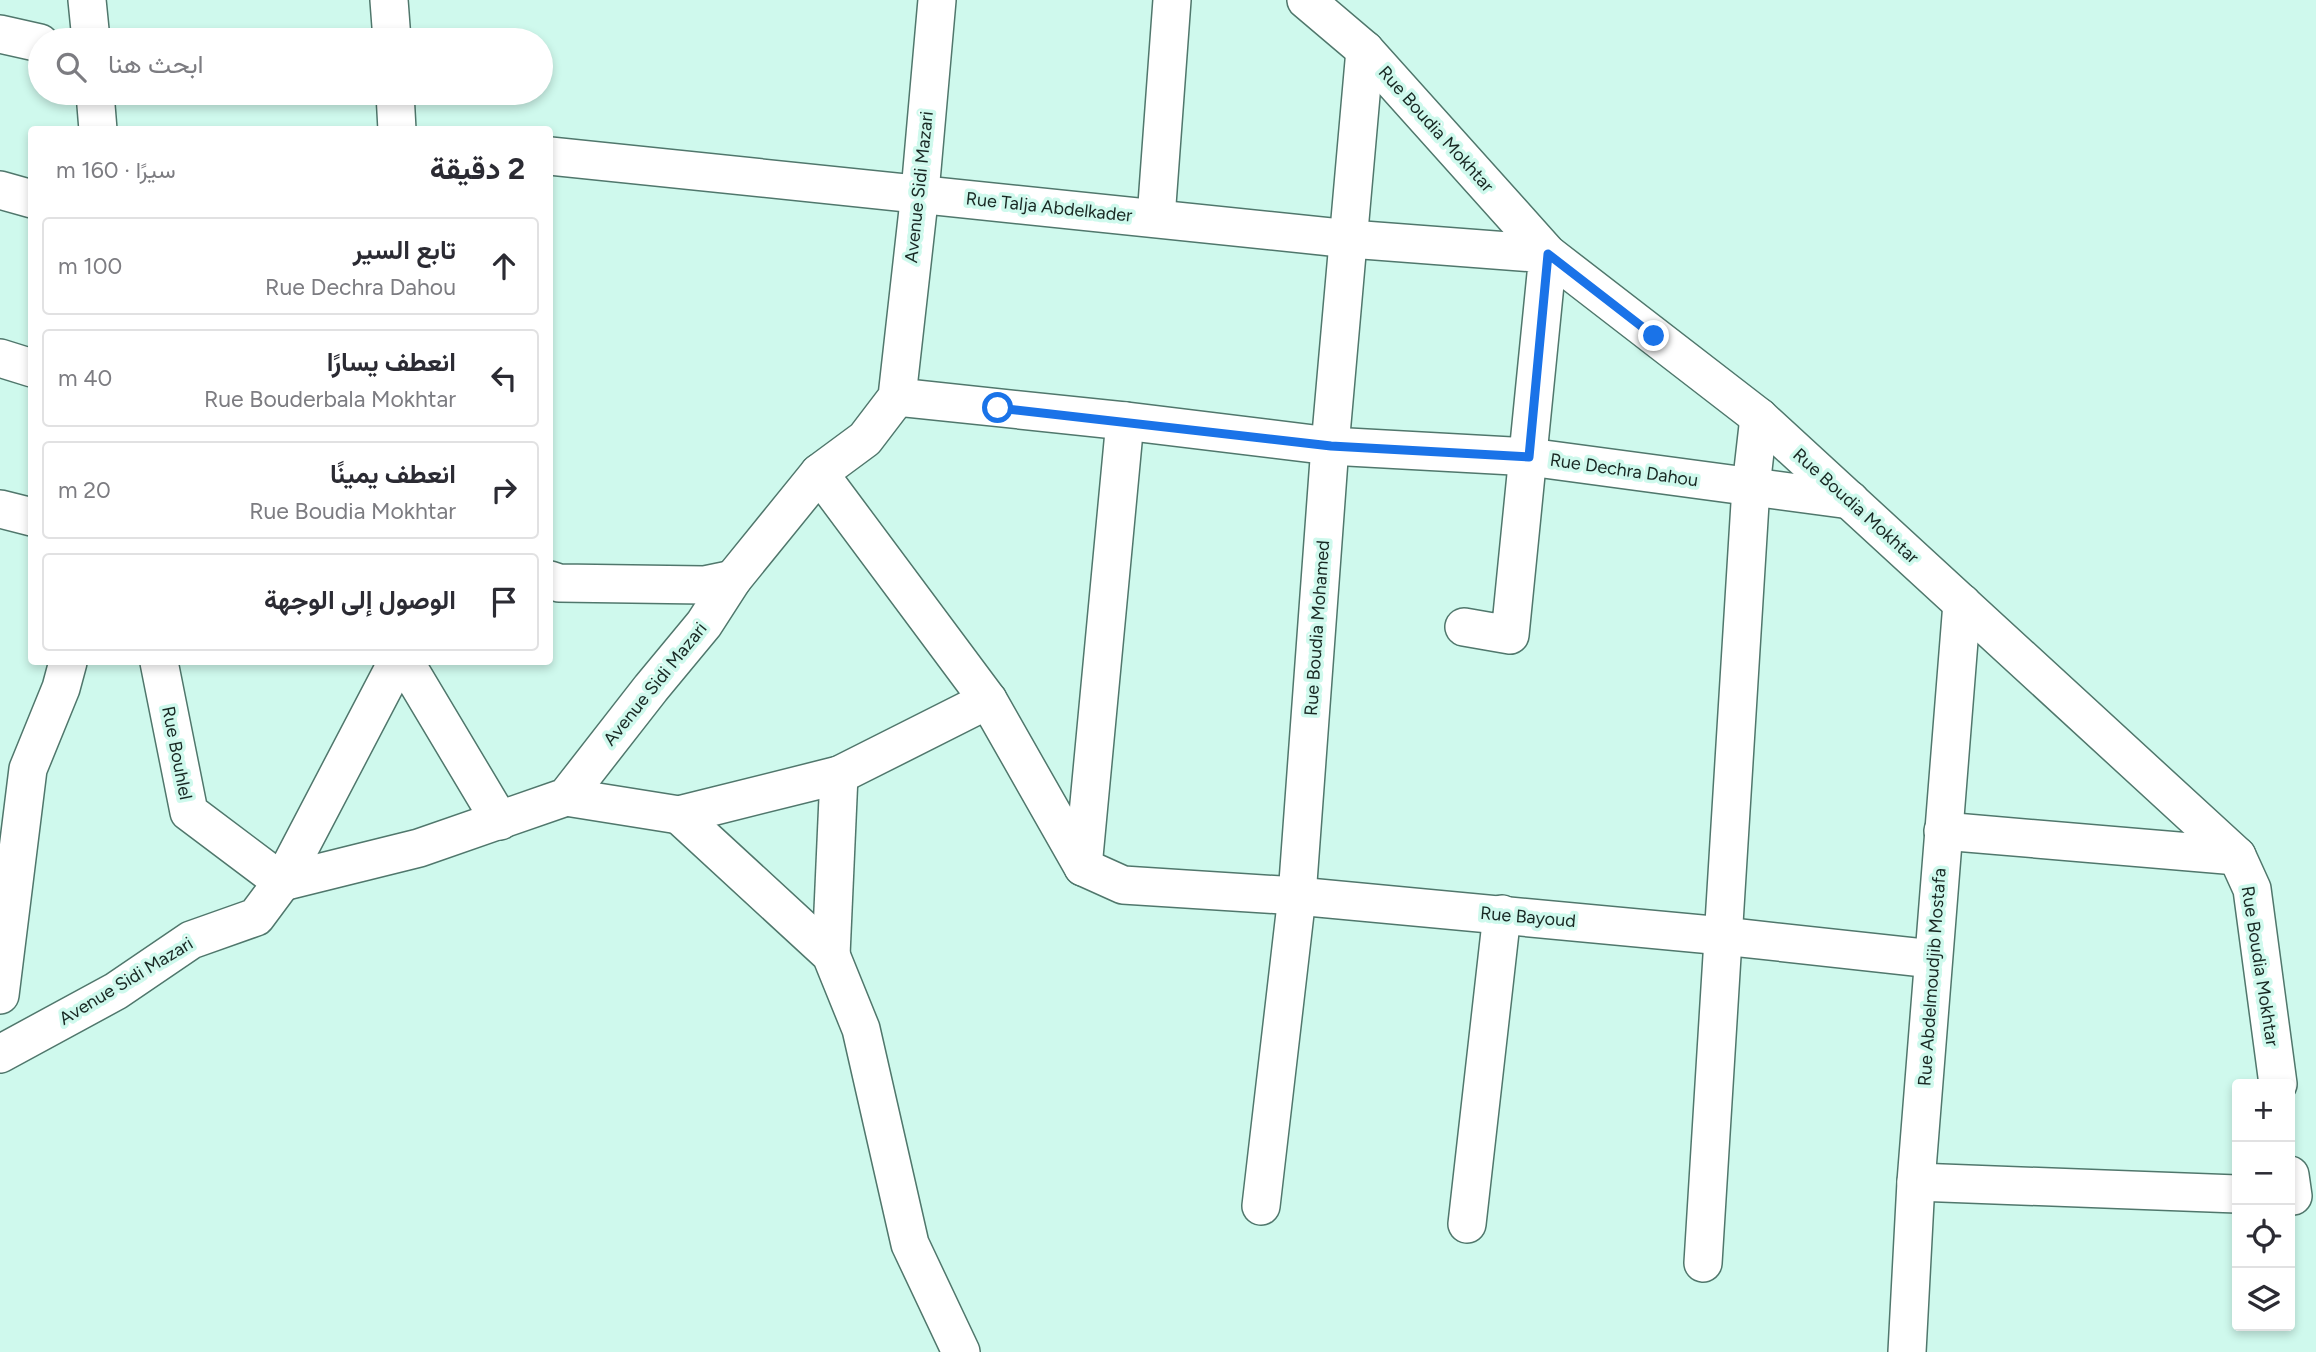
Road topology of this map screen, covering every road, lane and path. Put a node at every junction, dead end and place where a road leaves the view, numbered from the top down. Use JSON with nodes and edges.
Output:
{"nodes":[{"id":1,"x":87,"y":0,"type":"edge"},
{"id":2,"x":389,"y":0,"type":"edge"},
{"id":3,"x":937,"y":0,"type":"edge"},
{"id":4,"x":1172,"y":0,"type":"edge"},
{"id":5,"x":1306,"y":0,"type":"edge"},
{"id":6,"x":90,"y":28,"type":"edge"},
{"id":7,"x":390,"y":28,"type":"edge"},
{"id":8,"x":0,"y":34,"type":"edge"},
{"id":9,"x":28,"y":40,"type":"edge"},
{"id":10,"x":1365,"y":50,"type":"junction"},
{"id":11,"x":96,"y":105,"type":"edge"},
{"id":12,"x":396,"y":105,"type":"edge"},
{"id":13,"x":98,"y":126,"type":"edge"},
{"id":14,"x":397,"y":126,"type":"edge"},
{"id":15,"x":553,"y":156,"type":"edge"},
{"id":16,"x":0,"y":190,"type":"edge"},
{"id":17,"x":920,"y":192,"type":"junction"},
{"id":18,"x":28,"y":198,"type":"edge"},
{"id":19,"x":1156,"y":218,"type":"junction"},
{"id":20,"x":1350,"y":239,"type":"junction"},
{"id":21,"x":1548,"y":254,"type":"junction"},
{"id":22,"x":0,"y":358,"type":"edge"},
{"id":23,"x":28,"y":367,"type":"edge"},
{"id":24,"x":897,"y":397,"type":"junction"},
{"id":25,"x":1759,"y":417,"type":"junction"},
{"id":26,"x":1125,"y":422,"type":"junction"},
{"id":27,"x":1331,"y":446,"type":"junction"},
{"id":28,"x":1529,"y":457,"type":"junction"},
{"id":29,"x":820,"y":473,"type":"junction"},
{"id":30,"x":1751,"y":487,"type":"junction"},
{"id":31,"x":1850,"y":500,"type":"junction"},
{"id":32,"x":0,"y":509,"type":"edge"},
{"id":33,"x":28,"y":516,"type":"edge"},
{"id":34,"x":733,"y":579,"type":"junction"},
{"id":35,"x":553,"y":581,"type":"edge"},
{"id":36,"x":1962,"y":603,"type":"junction"},
{"id":37,"x":1464,"y":627,"type":"dead end"},
{"id":38,"x":67,"y":665,"type":"edge"},
{"id":39,"x":160,"y":665,"type":"edge"},
{"id":40,"x":395,"y":665,"type":"edge"},
{"id":41,"x":407,"y":665,"type":"edge"},
{"id":42,"x":988,"y":700,"type":"junction"},
{"id":43,"x":839,"y":775,"type":"junction"},
{"id":44,"x":566,"y":797,"type":"junction"},
{"id":45,"x":679,"y":815,"type":"junction"},
{"id":46,"x":500,"y":821,"type":"junction"},
{"id":47,"x":1944,"y":831,"type":"junction"},
{"id":48,"x":2237,"y":856,"type":"junction"},
{"id":49,"x":1083,"y":867,"type":"junction"},
{"id":50,"x":282,"y":882,"type":"junction"},
{"id":51,"x":1297,"y":895,"type":"junction"},
{"id":52,"x":1502,"y":914,"type":"junction"},
{"id":53,"x":1723,"y":936,"type":"junction"},
{"id":54,"x":831,"y":955,"type":"junction"},
{"id":55,"x":1933,"y":959,"type":"junction"},
{"id":56,"x":0,"y":995,"type":"edge"},
{"id":57,"x":0,"y":1055,"type":"edge"},
{"id":58,"x":2277,"y":1079,"type":"edge"},
{"id":59,"x":1916,"y":1182,"type":"junction"},
{"id":60,"x":2232,"y":1194,"type":"edge"},
{"id":61,"x":1261,"y":1206,"type":"dead end"},
{"id":62,"x":1467,"y":1224,"type":"dead end"},
{"id":63,"x":1703,"y":1263,"type":"dead end"},
{"id":64,"x":961,"y":1352,"type":"edge"},
{"id":65,"x":1908,"y":1352,"type":"edge"}],
"edges":[{"from":1,"to":6,"type":"street"},
{"from":2,"to":7,"type":"street"},
{"from":3,"to":17,"type":"street","name":"Avenue Sidi Mazari"},
{"from":4,"to":19,"type":"street"},
{"from":5,"to":10,"type":"street","name":"Rue Boudia Mokhtar"},
{"from":8,"to":9,"type":"street"},
{"from":10,"to":20,"type":"street","name":"Rue Boudia Mohamed"},
{"from":10,"to":21,"type":"street","name":"Rue Boudia Mokhtar"},
{"from":11,"to":13,"type":"street"},
{"from":12,"to":14,"type":"street"},
{"from":15,"to":17,"type":"street","name":"Rue Talja Abdelkader"},
{"from":16,"to":18,"type":"street"},
{"from":17,"to":19,"type":"street","name":"Rue Talja Abdelkader"},
{"from":17,"to":24,"type":"street","name":"Avenue Sidi Mazari"},
{"from":19,"to":20,"type":"street","name":"Rue Talja Abdelkader"},
{"from":20,"to":21,"type":"street","name":"Rue Talja Abdelkader"},
{"from":20,"to":27,"type":"street","name":"Rue Boudia Mohamed"},
{"from":21,"to":25,"type":"street","name":"Rue Boudia Mokhtar"},
{"from":21,"to":28,"type":"street"},
{"from":22,"to":23,"type":"street"},
{"from":24,"to":26,"type":"street","name":"Rue Dechra Dahou"},
{"from":24,"to":29,"type":"street","name":"Avenue Sidi Mazari"},
{"from":25,"to":30,"type":"street"},
{"from":25,"to":31,"type":"street","name":"Rue Boudia Mokhtar"},
{"from":26,"to":27,"type":"street","name":"Rue Dechra Dahou"},
{"from":26,"to":49,"type":"street"},
{"from":27,"to":28,"type":"street","name":"Rue Dechra Dahou"},
{"from":27,"to":51,"type":"street","name":"Rue Boudia Mohamed"},
{"from":28,"to":30,"type":"street","name":"Rue Dechra Dahou"},
{"from":28,"to":37,"type":"street"},
{"from":29,"to":34,"type":"street","name":"Avenue Sidi Mazari"},
{"from":29,"to":42,"type":"street"},
{"from":30,"to":31,"type":"street","name":"Rue Dechra Dahou"},
{"from":30,"to":53,"type":"street"},
{"from":31,"to":36,"type":"street","name":"Rue Boudia Mokhtar"},
{"from":32,"to":33,"type":"street"},
{"from":34,"to":35,"type":"street"},
{"from":34,"to":44,"type":"street","name":"Avenue Sidi Mazari"},
{"from":36,"to":47,"type":"street","name":"Rue Abdelmoudjib Mostafa"},
{"from":36,"to":48,"type":"street","name":"Rue Boudia Mokhtar"},
{"from":38,"to":56,"type":"street"},
{"from":39,"to":50,"type":"street","name":"Rue Bouhlel"},
{"from":40,"to":50,"type":"street","name":"Avenue Sidi Mazari"},
{"from":41,"to":46,"type":"street"},
{"from":42,"to":43,"type":"street"},
{"from":42,"to":49,"type":"street"},
{"from":43,"to":45,"type":"street"},
{"from":43,"to":54,"type":"street"},
{"from":44,"to":45,"type":"street"},
{"from":44,"to":46,"type":"street"},
{"from":45,"to":54,"type":"street"},
{"from":46,"to":50,"type":"street"},
{"from":47,"to":48,"type":"street"},
{"from":47,"to":55,"type":"street","name":"Rue Abdelmoudjib Mostafa"},
{"from":48,"to":58,"type":"street","name":"Rue Boudia Mokhtar"},
{"from":49,"to":51,"type":"street","name":"Rue Bayoud"},
{"from":50,"to":57,"type":"street","name":"Avenue Sidi Mazari"},
{"from":51,"to":52,"type":"street","name":"Rue Bayoud"},
{"from":51,"to":61,"type":"street","name":"Rue Boudia Mohamed"},
{"from":52,"to":53,"type":"street","name":"Rue Bayoud"},
{"from":52,"to":62,"type":"street"},
{"from":53,"to":55,"type":"street","name":"Rue Bayoud"},
{"from":53,"to":63,"type":"street"},
{"from":54,"to":64,"type":"street"},
{"from":55,"to":59,"type":"street","name":"Rue Abdelmoudjib Mostafa"},
{"from":59,"to":60,"type":"street"},
{"from":59,"to":65,"type":"street","name":"Rue Abdelmoudjib Mostafa"}]}
